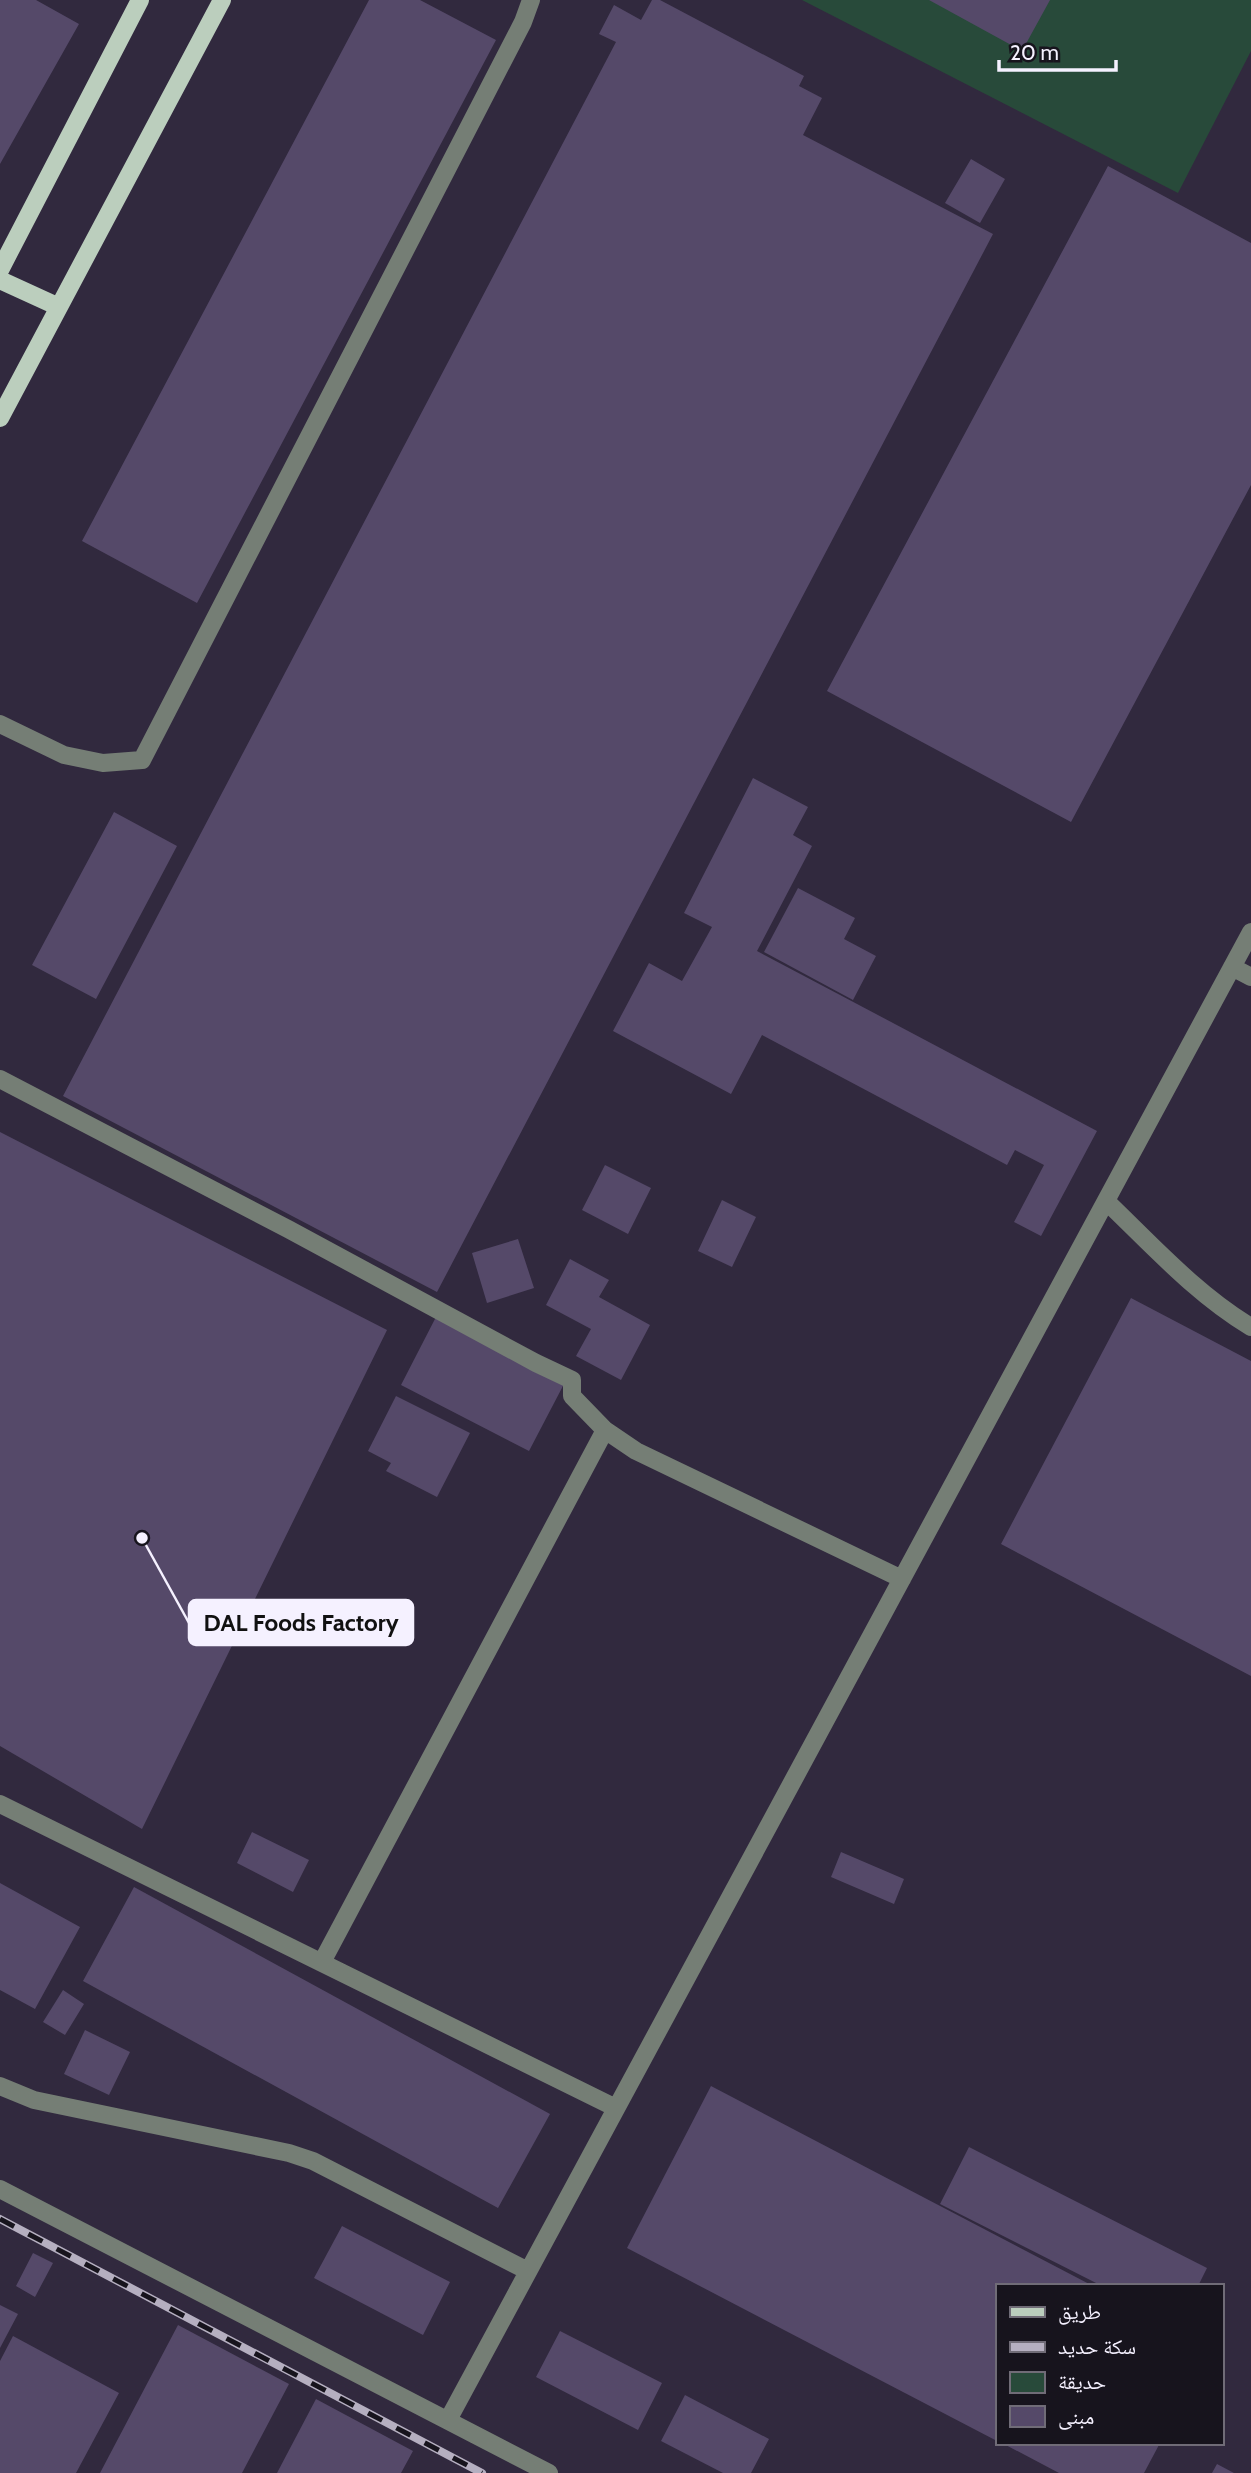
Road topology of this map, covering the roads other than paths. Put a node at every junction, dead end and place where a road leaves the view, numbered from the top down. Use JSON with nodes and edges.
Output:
{"nodes":[{"id":1,"x":140,"y":0,"type":"edge"},
{"id":2,"x":222,"y":0,"type":"edge"},
{"id":3,"x":531,"y":0,"type":"edge"},
{"id":4,"x":0,"y":270,"type":"edge"},
{"id":5,"x":0,"y":279,"type":"edge"},
{"id":6,"x":59,"y":307,"type":"junction"},
{"id":7,"x":0,"y":418,"type":"edge"},
{"id":8,"x":0,"y":724,"type":"edge"},
{"id":9,"x":1251,"y":932,"type":"edge"},
{"id":10,"x":1232,"y":967,"type":"junction"},
{"id":11,"x":1251,"y":977,"type":"edge"},
{"id":12,"x":0,"y":1079,"type":"edge"},
{"id":13,"x":1106,"y":1201,"type":"junction"},
{"id":14,"x":1251,"y":1327,"type":"edge"},
{"id":15,"x":605,"y":1430,"type":"junction"},
{"id":16,"x":902,"y":1579,"type":"junction"},
{"id":17,"x":0,"y":1804,"type":"edge"},
{"id":18,"x":322,"y":1962,"type":"junction"},
{"id":19,"x":0,"y":2086,"type":"edge"},
{"id":20,"x":616,"y":2108,"type":"junction"},
{"id":21,"x":0,"y":2189,"type":"edge"},
{"id":22,"x":528,"y":2271,"type":"junction"},
{"id":23,"x":448,"y":2420,"type":"junction"},
{"id":24,"x":549,"y":2473,"type":"edge"}],
"edges":[{"from":1,"to":4,"type":"main road"},
{"from":2,"to":6,"type":"main road"},
{"from":3,"to":8,"type":"street"},
{"from":5,"to":6,"type":"main road"},
{"from":6,"to":7,"type":"main road"},
{"from":9,"to":10,"type":"street"},
{"from":10,"to":11,"type":"street"},
{"from":10,"to":13,"type":"street"},
{"from":12,"to":15,"type":"street"},
{"from":13,"to":14,"type":"street"},
{"from":13,"to":16,"type":"street"},
{"from":15,"to":16,"type":"street"},
{"from":15,"to":18,"type":"street"},
{"from":16,"to":20,"type":"street"},
{"from":17,"to":18,"type":"street"},
{"from":18,"to":20,"type":"street"},
{"from":19,"to":22,"type":"street"},
{"from":20,"to":22,"type":"street"},
{"from":21,"to":23,"type":"street"},
{"from":22,"to":23,"type":"street"},
{"from":23,"to":24,"type":"street"}]}
